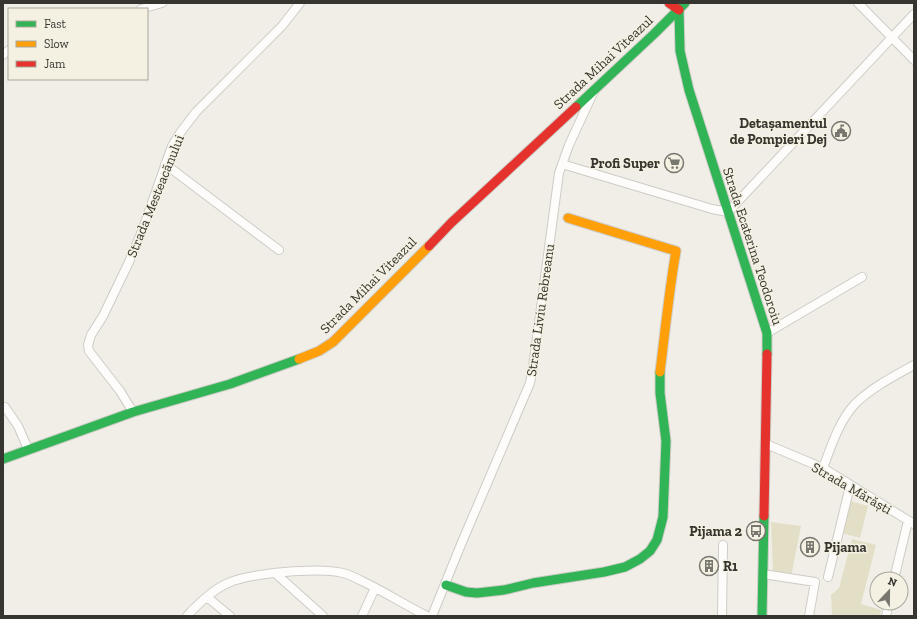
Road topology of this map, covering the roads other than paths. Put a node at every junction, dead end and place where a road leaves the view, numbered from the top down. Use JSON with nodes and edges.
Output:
{"nodes":[{"id":1,"x":162,"y":3,"type":"edge"},
{"id":2,"x":300,"y":3,"type":"edge"},
{"id":3,"x":669,"y":3,"type":"edge"},
{"id":4,"x":858,"y":3,"type":"edge"},
{"id":5,"x":682,"y":6,"type":"edge"},
{"id":6,"x":144,"y":8,"type":"edge"},
{"id":7,"x":914,"y":14,"type":"edge"},
{"id":8,"x":892,"y":38,"type":"junction"},
{"id":9,"x":914,"y":60,"type":"edge"},
{"id":10,"x":595,"y":89,"type":"junction"},
{"id":11,"x":166,"y":164,"type":"junction"},
{"id":12,"x":562,"y":164,"type":"junction"},
{"id":13,"x":728,"y":212,"type":"junction"},
{"id":14,"x":568,"y":218,"type":"dead end"},
{"id":15,"x":279,"y":250,"type":"dead end"},
{"id":16,"x":862,"y":277,"type":"dead end"},
{"id":17,"x":768,"y":333,"type":"junction"},
{"id":18,"x":914,"y":365,"type":"edge"},
{"id":19,"x":5,"y":407,"type":"dead end"},
{"id":20,"x":133,"y":412,"type":"junction"},
{"id":21,"x":766,"y":444,"type":"junction"},
{"id":22,"x":28,"y":449,"type":"junction"},
{"id":23,"x":3,"y":459,"type":"edge"},
{"id":24,"x":823,"y":468,"type":"junction"},
{"id":25,"x":850,"y":486,"type":"junction"},
{"id":26,"x":911,"y":523,"type":"edge"},
{"id":27,"x":723,"y":545,"type":"dead end"},
{"id":28,"x":896,"y":571,"type":"edge"},
{"id":29,"x":275,"y":573,"type":"junction"},
{"id":30,"x":763,"y":574,"type":"junction"},
{"id":31,"x":828,"y":577,"type":"dead end"},
{"id":32,"x":446,"y":585,"type":"junction"},
{"id":33,"x":375,"y":588,"type":"junction"},
{"id":34,"x":207,"y":597,"type":"junction"},
{"id":35,"x":187,"y":616,"type":"edge"},
{"id":36,"x":230,"y":616,"type":"edge"},
{"id":37,"x":323,"y":616,"type":"edge"},
{"id":38,"x":362,"y":616,"type":"edge"},
{"id":39,"x":428,"y":616,"type":"edge"},
{"id":40,"x":432,"y":616,"type":"edge"},
{"id":41,"x":722,"y":616,"type":"edge"},
{"id":42,"x":762,"y":616,"type":"edge"},
{"id":43,"x":810,"y":616,"type":"edge"}],
"edges":[{"from":1,"to":6,"type":"street"},
{"from":2,"to":11,"type":"street","name":"Strada Mesteacănului"},
{"from":3,"to":5,"type":"main road"},
{"from":4,"to":8,"type":"street"},
{"from":5,"to":10,"type":"main road","name":"Strada Mihai Viteazul"},
{"from":5,"to":13,"type":"main road","name":"Strada Ecaterina Teodoroiu"},
{"from":7,"to":8,"type":"street"},
{"from":8,"to":9,"type":"street"},
{"from":8,"to":13,"type":"street"},
{"from":10,"to":12,"type":"street","name":"Strada Liviu Rebreanu"},
{"from":10,"to":20,"type":"main road","name":"Strada Mihai Viteazul"},
{"from":11,"to":15,"type":"street"},
{"from":11,"to":20,"type":"street","name":"Strada Mesteacănului"},
{"from":12,"to":13,"type":"street"},
{"from":12,"to":32,"type":"street","name":"Strada Liviu Rebreanu"},
{"from":13,"to":17,"type":"main road","name":"Strada Ecaterina Teodoroiu"},
{"from":14,"to":32,"type":"main road"},
{"from":16,"to":17,"type":"street"},
{"from":17,"to":21,"type":"main road","name":"Strada Ecaterina Teodoroiu"},
{"from":18,"to":24,"type":"street"},
{"from":19,"to":22,"type":"street"},
{"from":20,"to":22,"type":"main road","name":"Strada Mihai Viteazul"},
{"from":21,"to":24,"type":"street","name":"Strada Mărăști"},
{"from":21,"to":30,"type":"main road","name":"Strada Ecaterina Teodoroiu"},
{"from":22,"to":23,"type":"main road","name":"Strada Mihai Viteazul"},
{"from":24,"to":25,"type":"street","name":"Strada Mărăști"},
{"from":25,"to":26,"type":"street","name":"Strada Mărăști"},
{"from":25,"to":31,"type":"street"},
{"from":26,"to":28,"type":"street"},
{"from":27,"to":41,"type":"street"},
{"from":29,"to":33,"type":"street"},
{"from":29,"to":34,"type":"street"},
{"from":29,"to":37,"type":"street"},
{"from":30,"to":42,"type":"main road","name":"Strada Ecaterina Teodoroiu"},
{"from":30,"to":43,"type":"street"},
{"from":32,"to":40,"type":"street","name":"Strada Liviu Rebreanu"},
{"from":33,"to":38,"type":"street"},
{"from":33,"to":39,"type":"street"},
{"from":34,"to":35,"type":"street"},
{"from":34,"to":36,"type":"street"}]}
